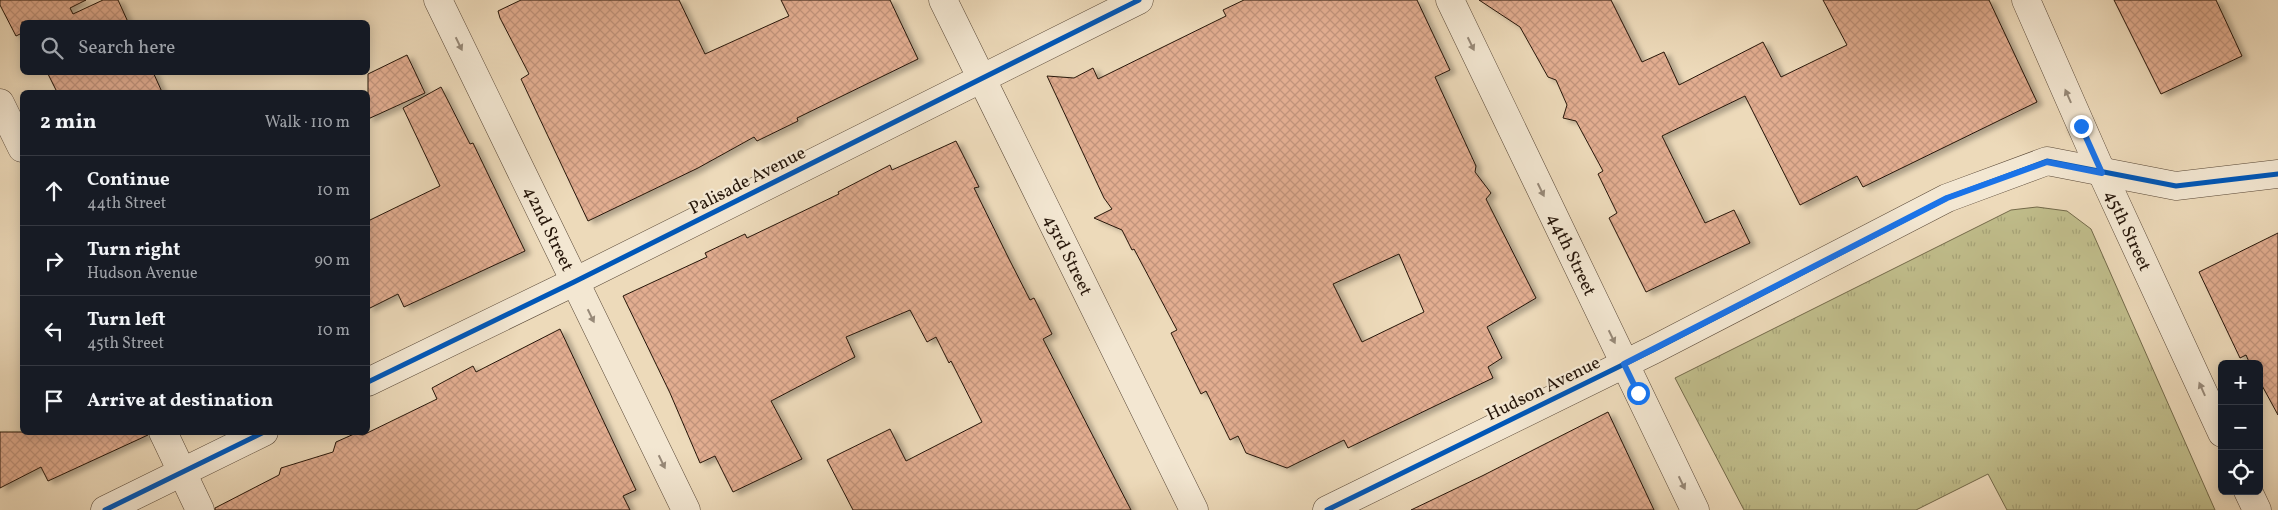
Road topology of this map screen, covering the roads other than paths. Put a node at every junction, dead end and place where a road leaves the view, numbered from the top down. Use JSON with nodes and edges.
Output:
{"nodes":[{"id":1,"x":438,"y":0,"type":"edge"},
{"id":2,"x":943,"y":0,"type":"edge"},
{"id":3,"x":1139,"y":0,"type":"edge"},
{"id":4,"x":1450,"y":0,"type":"edge"},
{"id":5,"x":2026,"y":0,"type":"edge"},
{"id":6,"x":980,"y":78,"type":"junction"},
{"id":7,"x":0,"y":103,"type":"edge"},
{"id":8,"x":20,"y":144,"type":"edge"},
{"id":9,"x":2102,"y":173,"type":"junction"},
{"id":10,"x":2278,"y":174,"type":"edge"},
{"id":11,"x":574,"y":282,"type":"junction"},
{"id":12,"x":1624,"y":364,"type":"junction"},
{"id":13,"x":370,"y":381,"type":"edge"},
{"id":14,"x":2218,"y":424,"type":"edge"},
{"id":15,"x":164,"y":435,"type":"edge"},
{"id":16,"x":258,"y":435,"type":"edge"},
{"id":17,"x":182,"y":472,"type":"junction"},
{"id":18,"x":2250,"y":495,"type":"edge"},
{"id":19,"x":105,"y":510,"type":"edge"},
{"id":20,"x":200,"y":510,"type":"edge"},
{"id":21,"x":686,"y":510,"type":"edge"},
{"id":22,"x":1194,"y":510,"type":"edge"},
{"id":23,"x":1327,"y":510,"type":"edge"},
{"id":24,"x":1695,"y":510,"type":"edge"},
{"id":25,"x":2257,"y":510,"type":"edge"}],
"edges":[{"from":1,"to":11,"type":"street","name":"42nd Street","one_way":true},
{"from":2,"to":6,"type":"street","name":"43rd Street"},
{"from":3,"to":6,"type":"street","name":"Palisade Avenue"},
{"from":4,"to":12,"type":"street","name":"44th Street","one_way":true},
{"from":9,"to":5,"type":"street","name":"45th Street","one_way":true},
{"from":6,"to":11,"type":"street","name":"Palisade Avenue"},
{"from":6,"to":22,"type":"street","name":"43rd Street"},
{"from":7,"to":8,"type":"street"},
{"from":9,"to":10,"type":"street","name":"Hudson Avenue"},
{"from":9,"to":12,"type":"street","name":"Hudson Avenue"},
{"from":14,"to":9,"type":"street","name":"45th Street","one_way":true},
{"from":11,"to":13,"type":"street","name":"Palisade Avenue"},
{"from":11,"to":21,"type":"street","name":"42nd Street","one_way":true},
{"from":12,"to":23,"type":"street","name":"Hudson Avenue"},
{"from":12,"to":24,"type":"street","name":"44th Street","one_way":true},
{"from":15,"to":17,"type":"street"},
{"from":16,"to":17,"type":"street"},
{"from":17,"to":19,"type":"street"},
{"from":17,"to":20,"type":"street"},
{"from":18,"to":25,"type":"street"}]}
